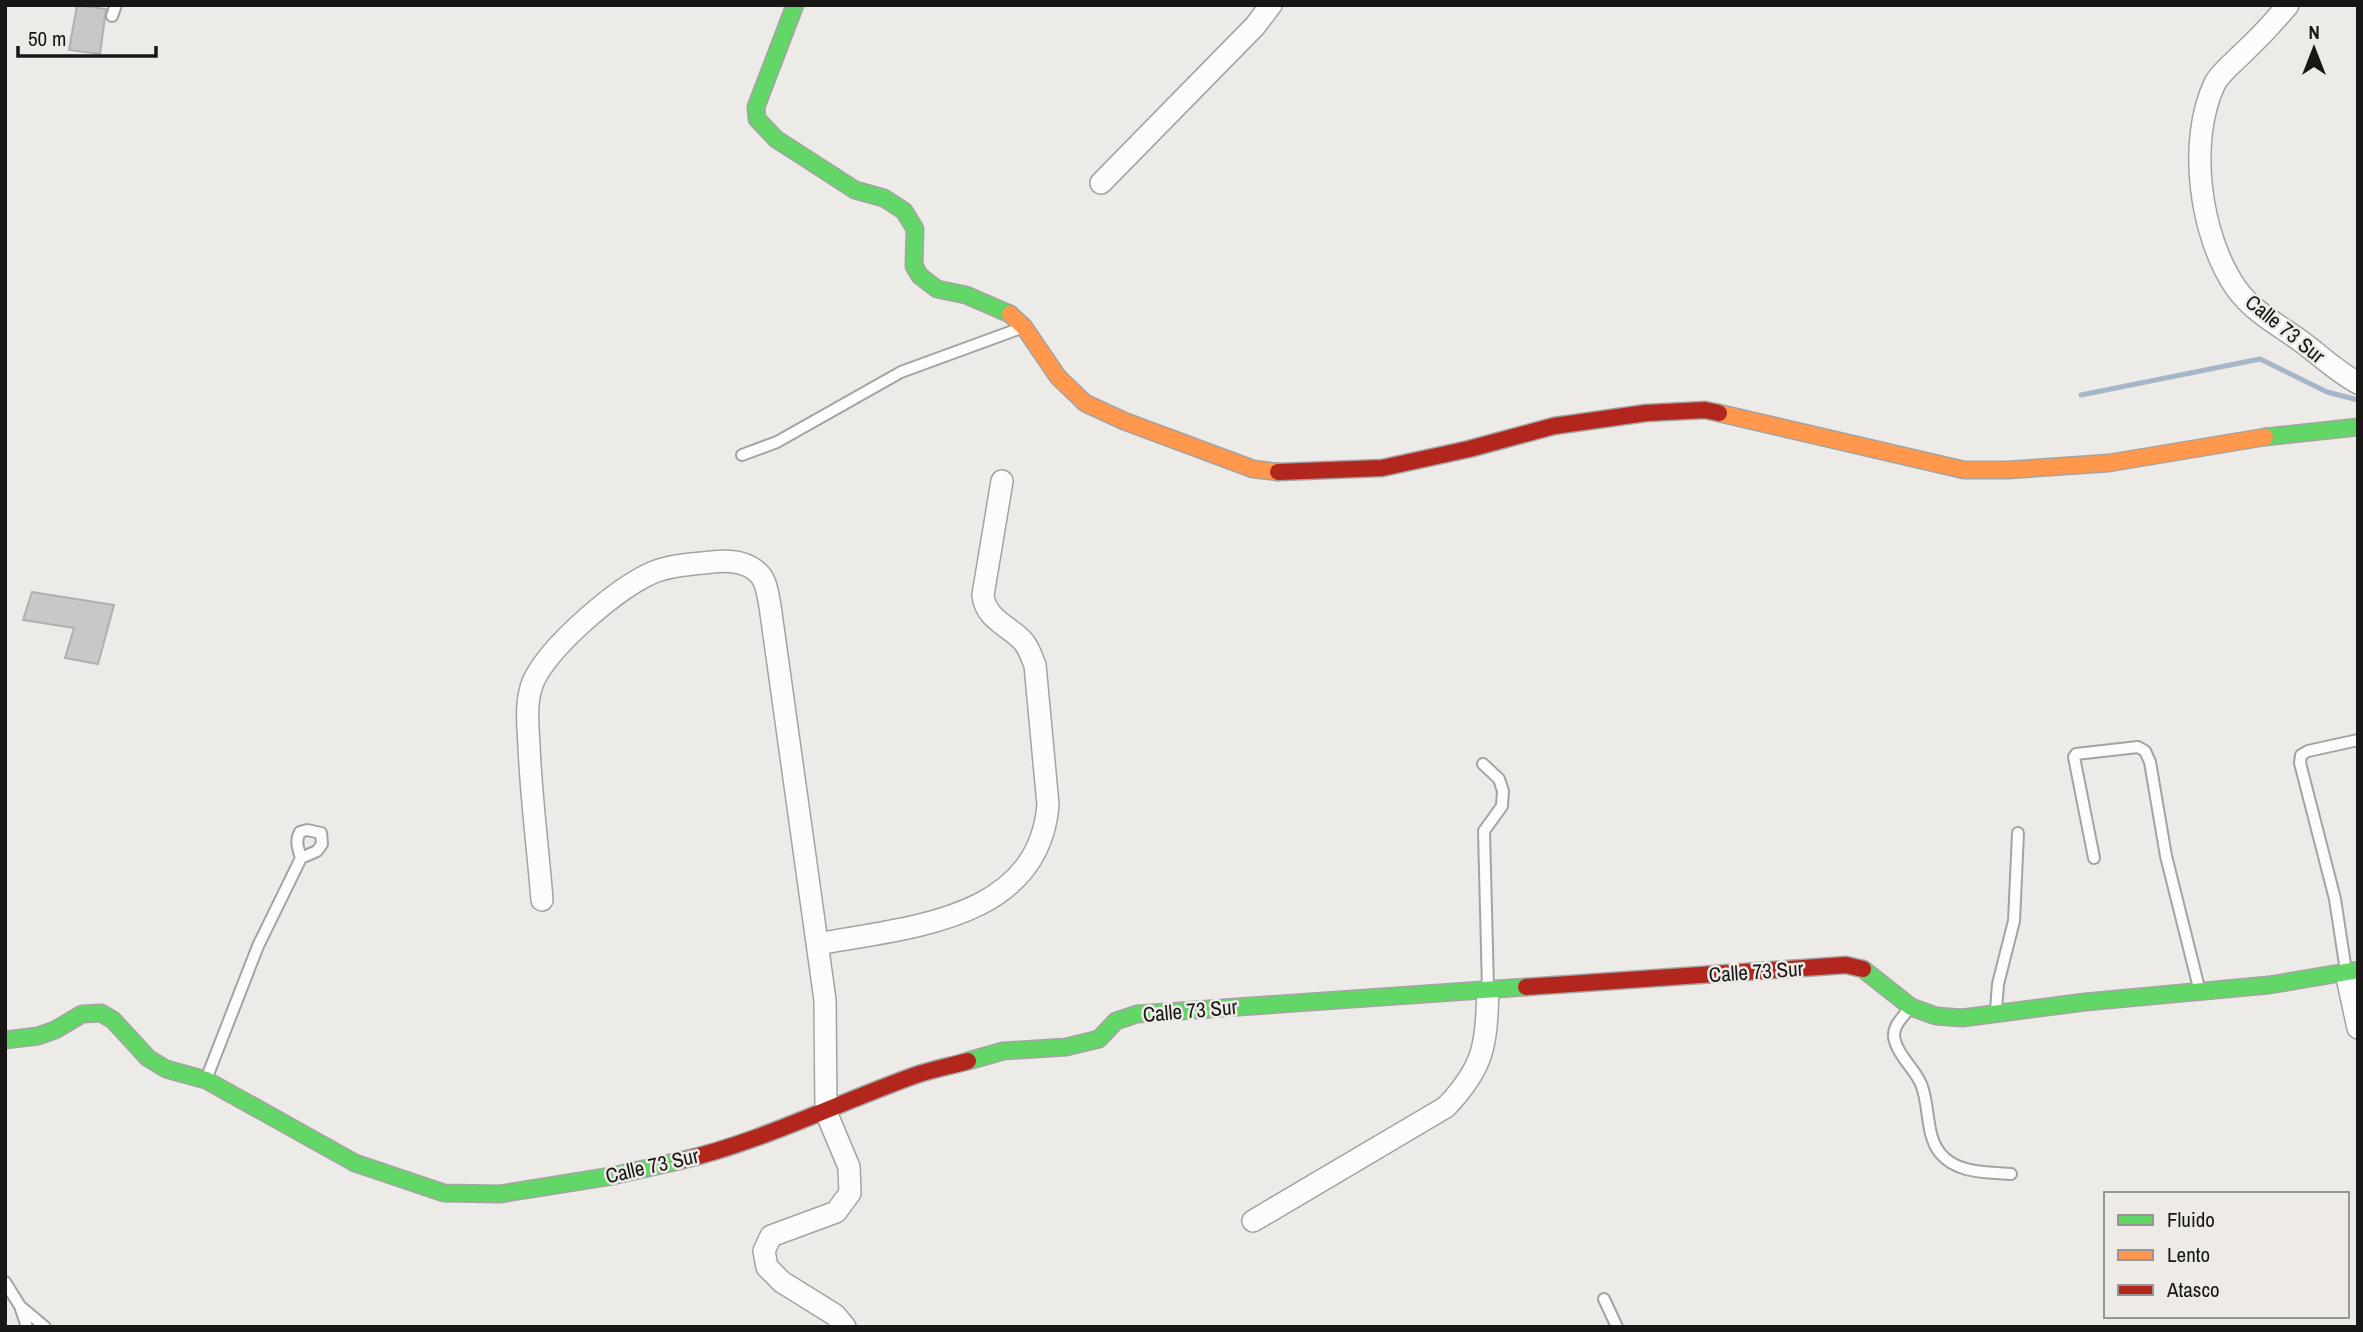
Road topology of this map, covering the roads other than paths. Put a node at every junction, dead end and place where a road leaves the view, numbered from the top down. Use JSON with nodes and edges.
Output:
{"nodes":[{"id":1,"x":795,"y":5,"type":"edge"},
{"id":2,"x":1271,"y":5,"type":"edge"},
{"id":3,"x":2288,"y":5,"type":"edge"},
{"id":4,"x":1101,"y":183,"type":"dead end"},
{"id":5,"x":1024,"y":327,"type":"junction"},
{"id":6,"x":2358,"y":383,"type":"edge"},
{"id":7,"x":2358,"y":427,"type":"edge"},
{"id":8,"x":741,"y":455,"type":"dead end"},
{"id":9,"x":1002,"y":481,"type":"dead end"},
{"id":10,"x":2358,"y":740,"type":"edge"},
{"id":11,"x":1483,"y":764,"type":"dead end"},
{"id":12,"x":2018,"y":833,"type":"dead end"},
{"id":13,"x":301,"y":858,"type":"dead end"},
{"id":14,"x":2094,"y":858,"type":"dead end"},
{"id":15,"x":542,"y":900,"type":"dead end"},
{"id":16,"x":818,"y":944,"type":"junction"},
{"id":17,"x":2352,"y":971,"type":"edge"},
{"id":18,"x":1488,"y":990,"type":"junction"},
{"id":19,"x":2200,"y":991,"type":"junction"},
{"id":20,"x":1911,"y":1007,"type":"junction"},
{"id":21,"x":1996,"y":1014,"type":"junction"},
{"id":22,"x":2358,"y":1028,"type":"edge"},
{"id":23,"x":5,"y":1040,"type":"edge"},
{"id":24,"x":206,"y":1080,"type":"junction"},
{"id":25,"x":826,"y":1112,"type":"junction"},
{"id":26,"x":2011,"y":1174,"type":"dead end"},
{"id":27,"x":1253,"y":1221,"type":"dead end"},
{"id":28,"x":5,"y":1282,"type":"edge"},
{"id":29,"x":1604,"y":1299,"type":"dead end"},
{"id":30,"x":20,"y":1306,"type":"junction"},
{"id":31,"x":27,"y":1327,"type":"edge"},
{"id":32,"x":46,"y":1327,"type":"edge"},
{"id":33,"x":845,"y":1327,"type":"edge"},
{"id":34,"x":1616,"y":1327,"type":"edge"}],
"edges":[{"from":1,"to":5,"type":"street"},
{"from":2,"to":4,"type":"street"},
{"from":3,"to":6,"type":"street","name":"Calle 73 Sur"},
{"from":5,"to":7,"type":"street"},
{"from":5,"to":8,"type":"lane"},
{"from":9,"to":16,"type":"street"},
{"from":10,"to":17,"type":"lane"},
{"from":11,"to":18,"type":"lane"},
{"from":12,"to":21,"type":"lane"},
{"from":13,"to":24,"type":"lane"},
{"from":14,"to":19,"type":"lane"},
{"from":15,"to":16,"type":"street"},
{"from":16,"to":25,"type":"street"},
{"from":17,"to":19,"type":"street","name":"Calle 73 Sur"},
{"from":17,"to":22,"type":"street"},
{"from":18,"to":20,"type":"street","name":"Calle 73 Sur"},
{"from":18,"to":25,"type":"street","name":"Calle 73 Sur"},
{"from":18,"to":27,"type":"street"},
{"from":19,"to":21,"type":"street","name":"Calle 73 Sur"},
{"from":20,"to":21,"type":"street","name":"Calle 73 Sur"},
{"from":20,"to":26,"type":"lane"},
{"from":23,"to":24,"type":"street","name":"Calle 73 Sur"},
{"from":24,"to":25,"type":"street","name":"Calle 73 Sur"},
{"from":25,"to":33,"type":"street"},
{"from":28,"to":30,"type":"lane"},
{"from":29,"to":34,"type":"lane"},
{"from":30,"to":31,"type":"lane"},
{"from":30,"to":32,"type":"lane"}]}
